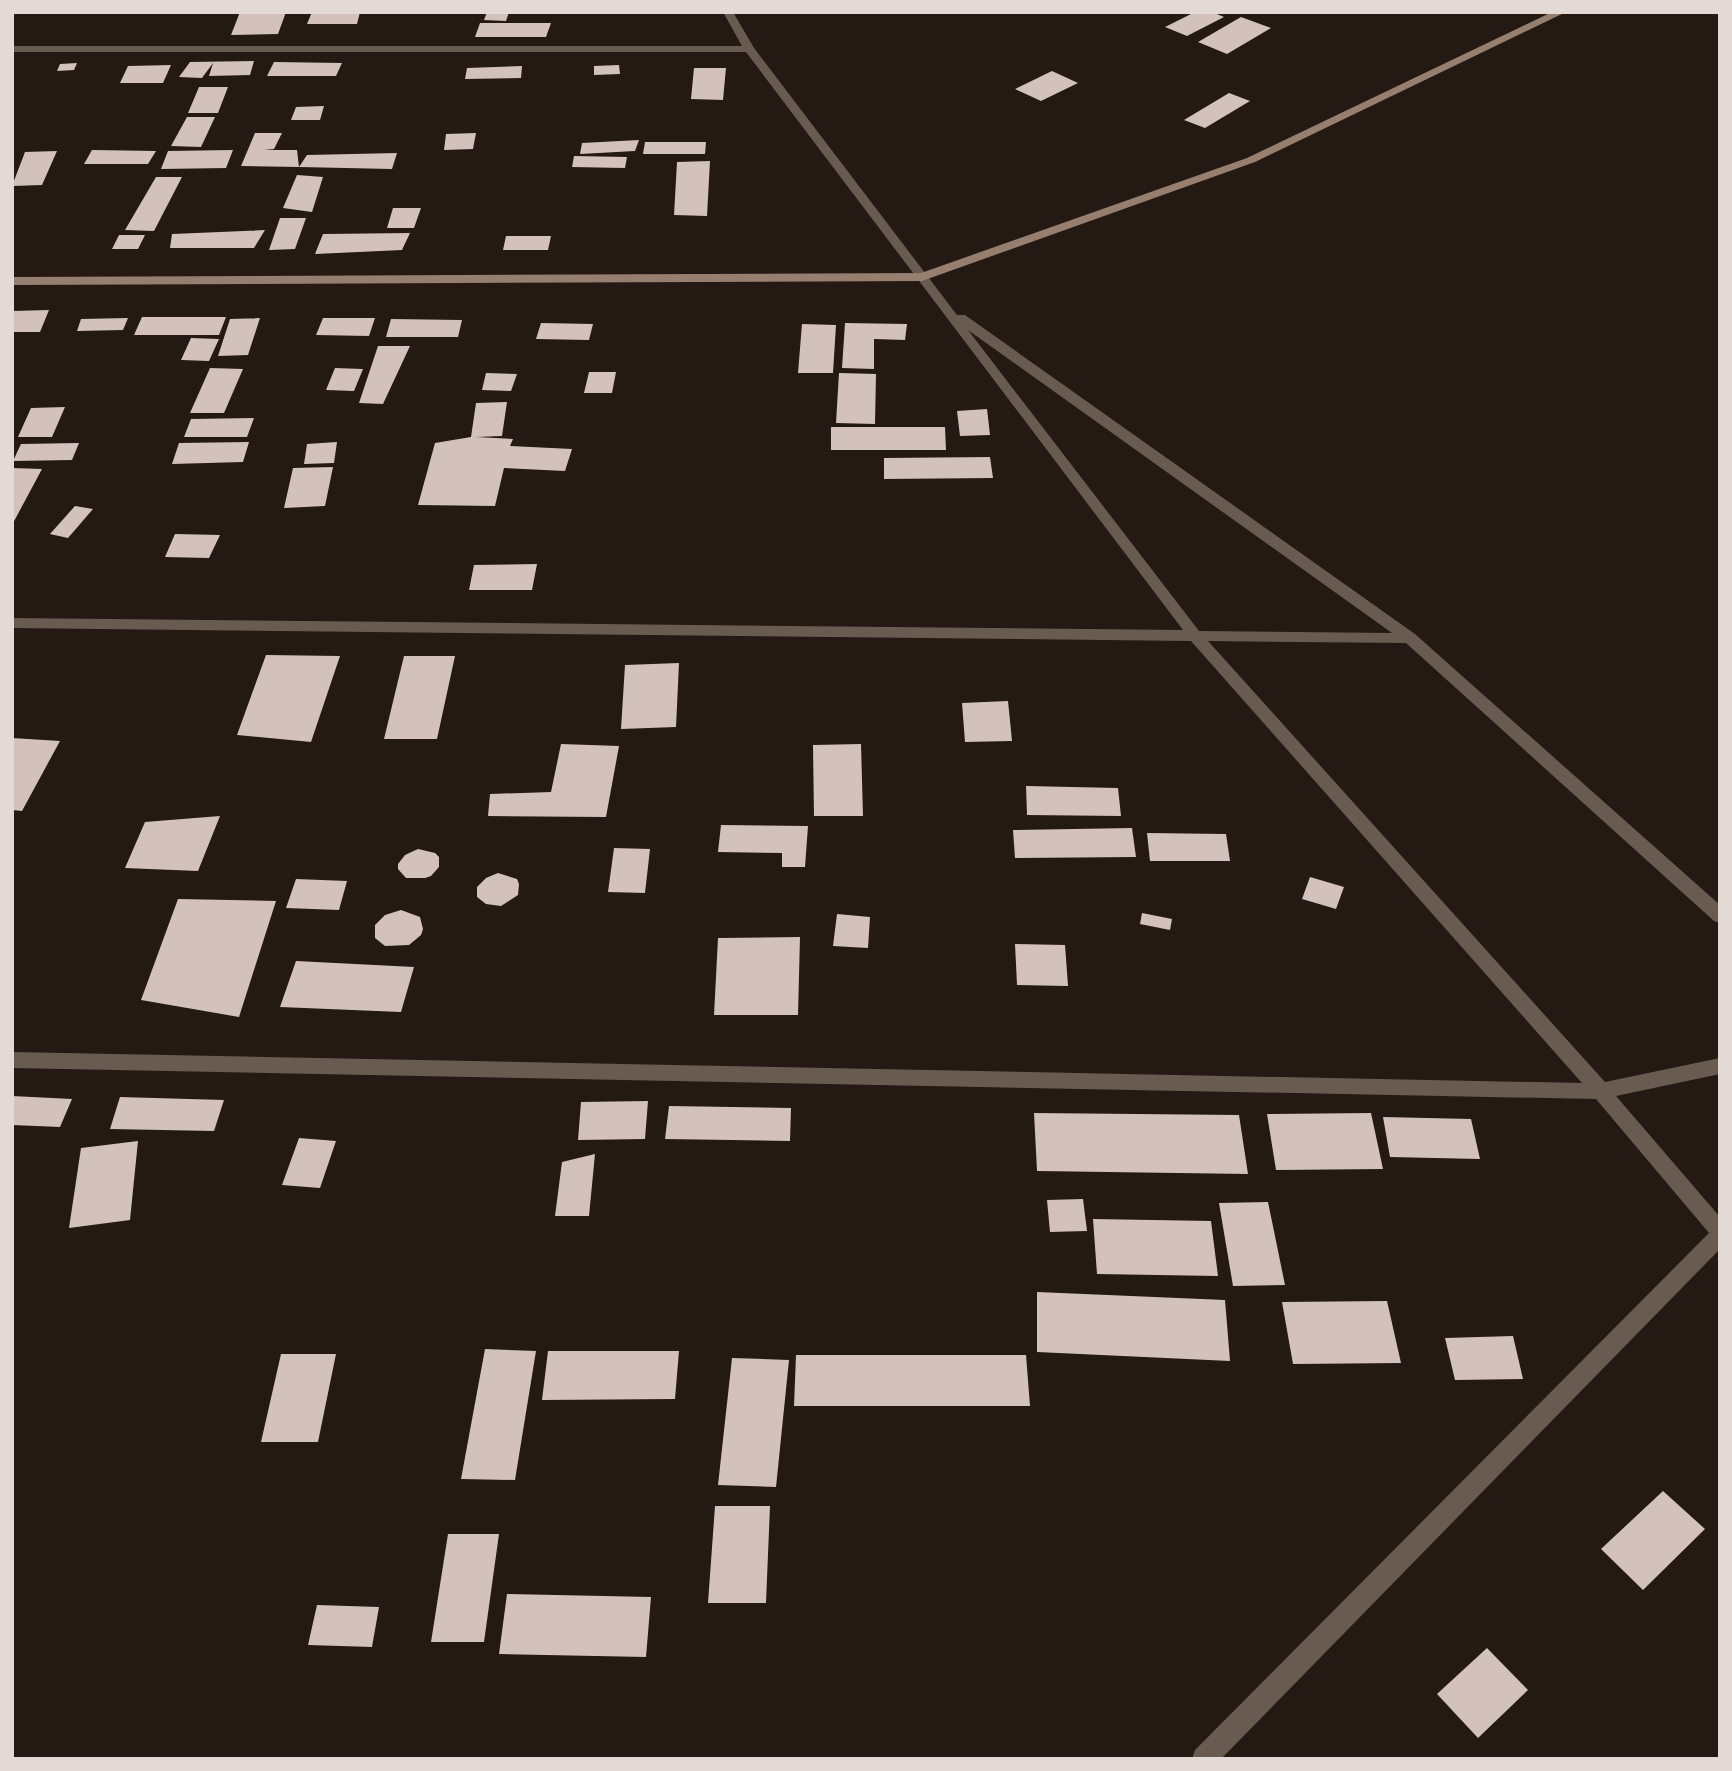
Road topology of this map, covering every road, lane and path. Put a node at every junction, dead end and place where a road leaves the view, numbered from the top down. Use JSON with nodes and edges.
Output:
{"nodes":[{"id":1,"x":728,"y":12,"type":"edge"},
{"id":2,"x":1561,"y":12,"type":"edge"},
{"id":3,"x":12,"y":49,"type":"edge"},
{"id":4,"x":750,"y":49,"type":"junction"},
{"id":5,"x":922,"y":277,"type":"junction"},
{"id":6,"x":12,"y":281,"type":"edge"},
{"id":7,"x":946,"y":308,"type":"junction"},
{"id":8,"x":12,"y":624,"type":"edge"},
{"id":9,"x":1196,"y":637,"type":"junction"},
{"id":10,"x":1410,"y":638,"type":"junction"},
{"id":11,"x":1720,"y":916,"type":"edge"},
{"id":12,"x":12,"y":1060,"type":"edge"},
{"id":13,"x":1720,"y":1066,"type":"edge"},
{"id":14,"x":1601,"y":1091,"type":"junction"},
{"id":15,"x":1720,"y":1234,"type":"edge"},
{"id":16,"x":1204,"y":1759,"type":"edge"}],
"edges":[{"from":1,"to":4,"type":"street"},
{"from":2,"to":5,"type":"street"},
{"from":3,"to":4,"type":"street"},
{"from":4,"to":5,"type":"street"},
{"from":5,"to":6,"type":"street"},
{"from":5,"to":7,"type":"street"},
{"from":7,"to":9,"type":"street"},
{"from":7,"to":10,"type":"street"},
{"from":8,"to":9,"type":"street"},
{"from":9,"to":10,"type":"street"},
{"from":9,"to":14,"type":"street"},
{"from":10,"to":11,"type":"street"},
{"from":12,"to":14,"type":"street"},
{"from":13,"to":14,"type":"street"},
{"from":14,"to":15,"type":"street"},
{"from":15,"to":16,"type":"street"}]}
